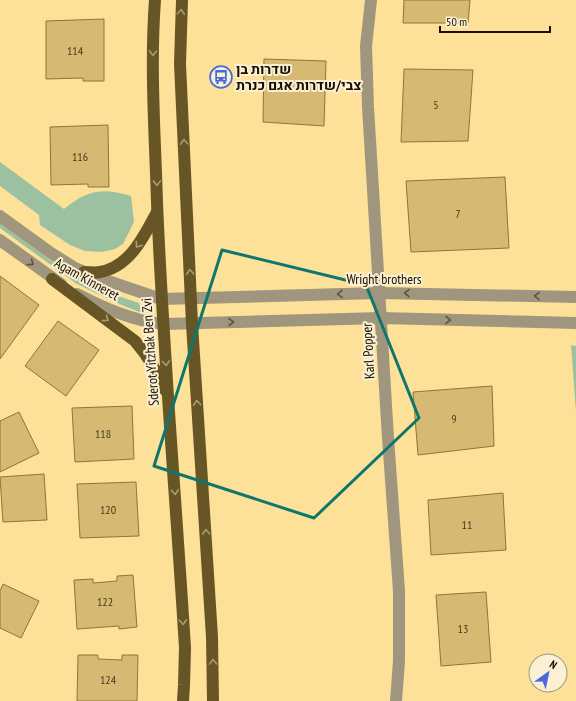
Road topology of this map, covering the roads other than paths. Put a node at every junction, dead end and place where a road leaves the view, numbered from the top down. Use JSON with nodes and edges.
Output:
{"nodes":[{"id":1,"x":155,"y":0,"type":"edge"},
{"id":2,"x":182,"y":0,"type":"edge"},
{"id":3,"x":371,"y":0,"type":"edge"},
{"id":4,"x":158,"y":211,"type":"junction"},
{"id":5,"x":0,"y":216,"type":"edge"},
{"id":6,"x":0,"y":240,"type":"edge"},
{"id":7,"x":84,"y":272,"type":"junction"},
{"id":8,"x":52,"y":279,"type":"junction"},
{"id":9,"x":379,"y":293,"type":"junction"},
{"id":10,"x":191,"y":297,"type":"junction"},
{"id":11,"x":576,"y":297,"type":"edge"},
{"id":12,"x":161,"y":299,"type":"junction"},
{"id":13,"x":381,"y":318,"type":"junction"},
{"id":14,"x":576,"y":323,"type":"edge"},
{"id":15,"x":164,"y":324,"type":"junction"},
{"id":16,"x":192,"y":324,"type":"junction"},
{"id":17,"x":168,"y":399,"type":"junction"},
{"id":18,"x":183,"y":701,"type":"edge"},
{"id":19,"x":213,"y":701,"type":"edge"},
{"id":20,"x":396,"y":701,"type":"edge"}],
"edges":[{"from":1,"to":4,"type":"main road","name":"Sderot Yitzhak Ben Zvi","one_way":true},
{"from":10,"to":2,"type":"main road","one_way":true},
{"from":3,"to":9,"type":"street","name":"Karl Popper"},
{"from":4,"to":7,"type":"main road","one_way":true},
{"from":4,"to":12,"type":"main road","name":"Sderot Yitzhak Ben Zvi"},
{"from":5,"to":7,"type":"street","name":"Agam Kinneret"},
{"from":6,"to":8,"type":"street","name":"Agam Kinneret","one_way":true},
{"from":7,"to":12,"type":"street","name":"Agam Kinneret"},
{"from":8,"to":15,"type":"street","name":"Agam Kinneret"},
{"from":8,"to":17,"type":"main road","one_way":true},
{"from":9,"to":10,"type":"street","name":"Wright brothers","one_way":true},
{"from":11,"to":9,"type":"street","name":"Wright brothers","one_way":true},
{"from":9,"to":13,"type":"street","name":"Karl Popper"},
{"from":10,"to":12,"type":"street","name":"Agam Kinneret"},
{"from":10,"to":16,"type":"main road"},
{"from":12,"to":15,"type":"main road","name":"Sderot Yitzhak Ben Zvi"},
{"from":13,"to":14,"type":"street","one_way":true},
{"from":16,"to":13,"type":"street","one_way":true},
{"from":13,"to":20,"type":"street","name":"Karl Popper"},
{"from":15,"to":16,"type":"street","name":"Agam Kinneret"},
{"from":15,"to":17,"type":"main road","name":"Sderot Yitzhak Ben Zvi","one_way":true},
{"from":19,"to":16,"type":"main road","one_way":true},
{"from":17,"to":18,"type":"main road","name":"Sderot Yitzhak Ben Zvi","one_way":true}]}
